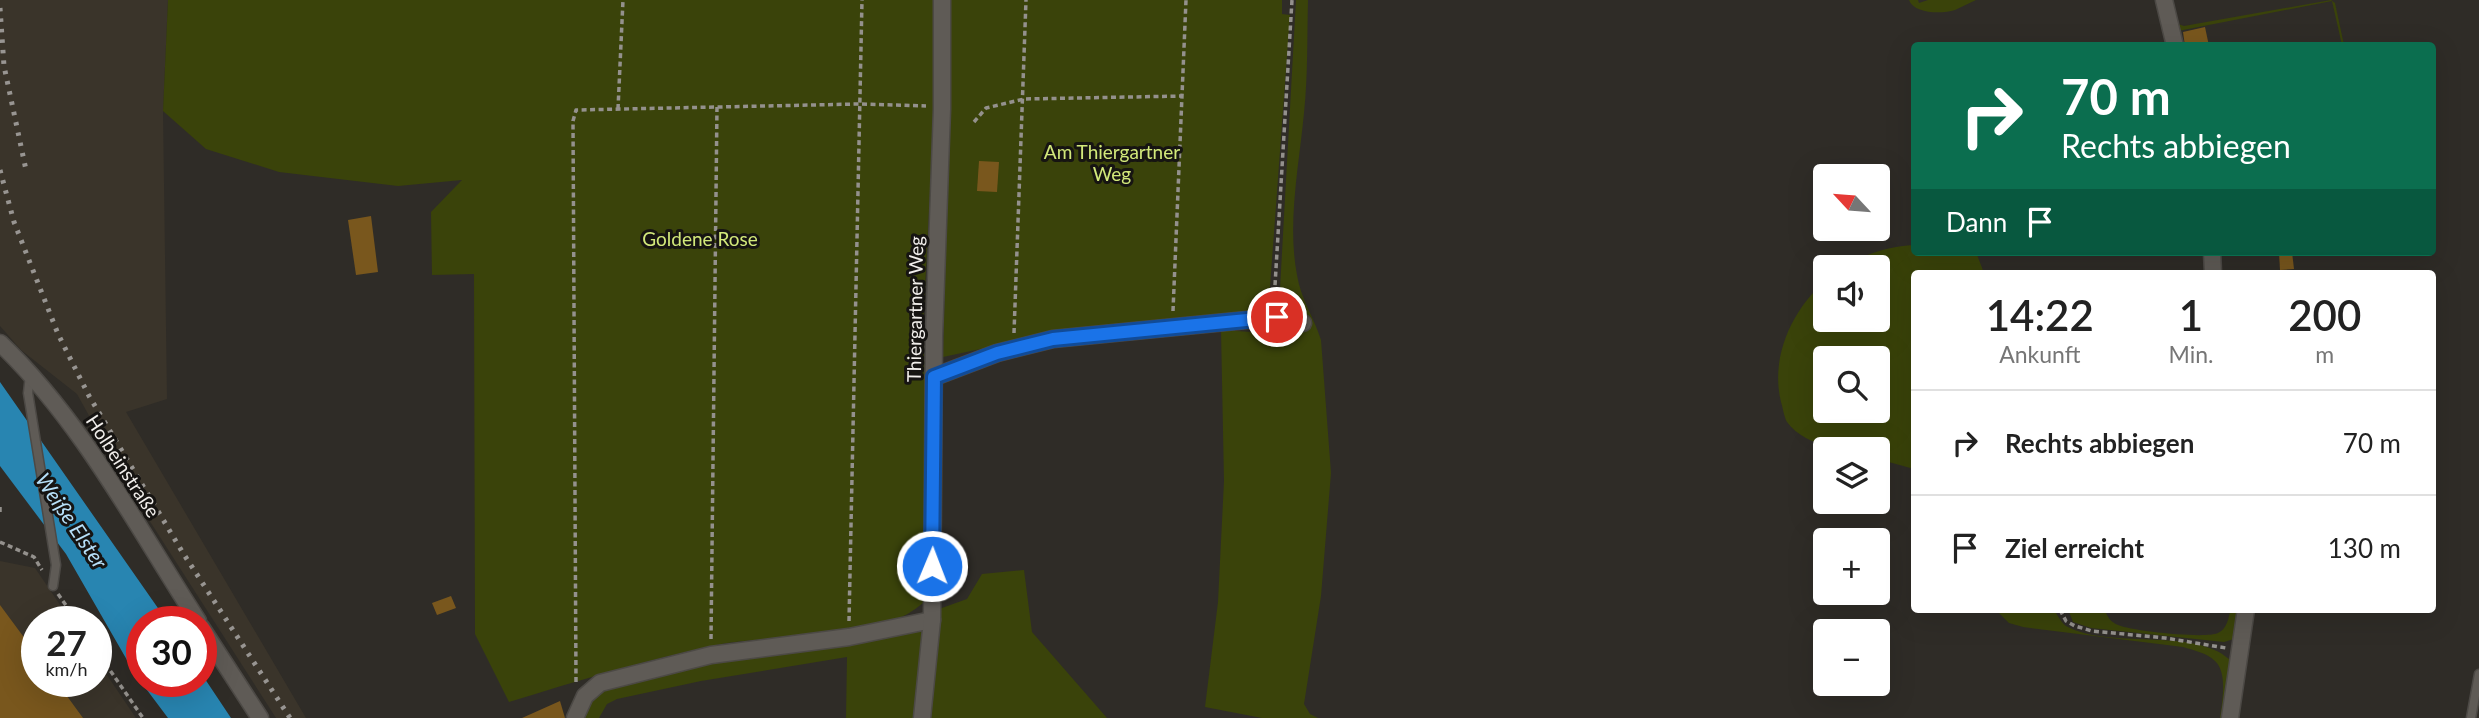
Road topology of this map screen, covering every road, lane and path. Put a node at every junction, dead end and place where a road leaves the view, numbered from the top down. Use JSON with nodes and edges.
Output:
{"nodes":[{"id":1,"x":623,"y":0,"type":"edge"},
{"id":2,"x":862,"y":0,"type":"edge"},
{"id":3,"x":942,"y":0,"type":"edge"},
{"id":4,"x":1027,"y":0,"type":"edge"},
{"id":5,"x":1186,"y":0,"type":"edge"},
{"id":6,"x":1292,"y":0,"type":"edge"},
{"id":7,"x":2164,"y":0,"type":"edge"},
{"id":8,"x":2174,"y":42,"type":"edge"},
{"id":9,"x":1183,"y":96,"type":"junction"},
{"id":10,"x":1024,"y":99,"type":"junction"},
{"id":11,"x":859,"y":104,"type":"junction"},
{"id":12,"x":717,"y":106,"type":"junction"},
{"id":13,"x":618,"y":109,"type":"junction"},
{"id":14,"x":942,"y":109,"type":"junction"},
{"id":15,"x":974,"y":122,"type":"dead end"},
{"id":16,"x":1277,"y":317,"type":"junction"},
{"id":17,"x":1303,"y":323,"type":"dead end"},
{"id":18,"x":1172,"y":328,"type":"junction"},
{"id":19,"x":0,"y":343,"type":"edge"},
{"id":20,"x":1013,"y":349,"type":"junction"},
{"id":21,"x":30,"y":372,"type":"junction"},
{"id":22,"x":934,"y":377,"type":"junction"},
{"id":23,"x":0,"y":507,"type":"edge"},
{"id":24,"x":0,"y":512,"type":"edge"},
{"id":25,"x":0,"y":542,"type":"edge"},
{"id":26,"x":53,"y":586,"type":"junction"},
{"id":27,"x":67,"y":606,"type":"edge"},
{"id":28,"x":188,"y":606,"type":"edge"},
{"id":29,"x":2062,"y":613,"type":"edge"},
{"id":30,"x":2245,"y":613,"type":"edge"},
{"id":31,"x":932,"y":620,"type":"junction"},
{"id":32,"x":849,"y":637,"type":"junction"},
{"id":33,"x":2238,"y":651,"type":"junction"},
{"id":34,"x":217,"y":652,"type":"edge"},
{"id":35,"x":711,"y":655,"type":"junction"},
{"id":36,"x":112,"y":673,"type":"edge"},
{"id":37,"x":2479,"y":674,"type":"edge"},
{"id":38,"x":585,"y":696,"type":"junction"},
{"id":39,"x":143,"y":718,"type":"edge"},
{"id":40,"x":260,"y":718,"type":"edge"},
{"id":41,"x":575,"y":718,"type":"edge"},
{"id":42,"x":922,"y":718,"type":"edge"},
{"id":43,"x":2230,"y":718,"type":"edge"},
{"id":44,"x":2472,"y":718,"type":"edge"}],
"edges":[{"from":1,"to":13,"type":"path"},
{"from":2,"to":11,"type":"path"},
{"from":3,"to":14,"type":"street","name":"Thiergartner Weg"},
{"from":4,"to":10,"type":"path"},
{"from":5,"to":9,"type":"path"},
{"from":6,"to":16,"type":"path"},
{"from":7,"to":8,"type":"street"},
{"from":9,"to":10,"type":"path"},
{"from":9,"to":18,"type":"path"},
{"from":10,"to":15,"type":"path"},
{"from":10,"to":20,"type":"path"},
{"from":11,"to":12,"type":"path"},
{"from":11,"to":14,"type":"path"},
{"from":11,"to":32,"type":"path"},
{"from":12,"to":13,"type":"path"},
{"from":12,"to":35,"type":"path"},
{"from":13,"to":38,"type":"path"},
{"from":14,"to":22,"type":"street","name":"Thiergartner Weg"},
{"from":16,"to":17,"type":"street"},
{"from":16,"to":18,"type":"street"},
{"from":18,"to":20,"type":"street"},
{"from":19,"to":21,"type":"street","name":"Holbeinstraße"},
{"from":20,"to":22,"type":"street"},
{"from":21,"to":26,"type":"lane"},
{"from":21,"to":28,"type":"street","name":"Holbeinstraße"},
{"from":22,"to":31,"type":"street","name":"Thiergartner Weg"},
{"from":23,"to":24,"type":"path"},
{"from":25,"to":26,"type":"path"},
{"from":26,"to":27,"type":"path"},
{"from":29,"to":33,"type":"path"},
{"from":30,"to":33,"type":"street"},
{"from":31,"to":32,"type":"street"},
{"from":31,"to":42,"type":"street","name":"Thiergartner Weg"},
{"from":32,"to":35,"type":"street"},
{"from":33,"to":43,"type":"street"},
{"from":34,"to":40,"type":"street"},
{"from":35,"to":38,"type":"street"},
{"from":36,"to":39,"type":"path"},
{"from":37,"to":44,"type":"lane"},
{"from":38,"to":41,"type":"street"}]}
